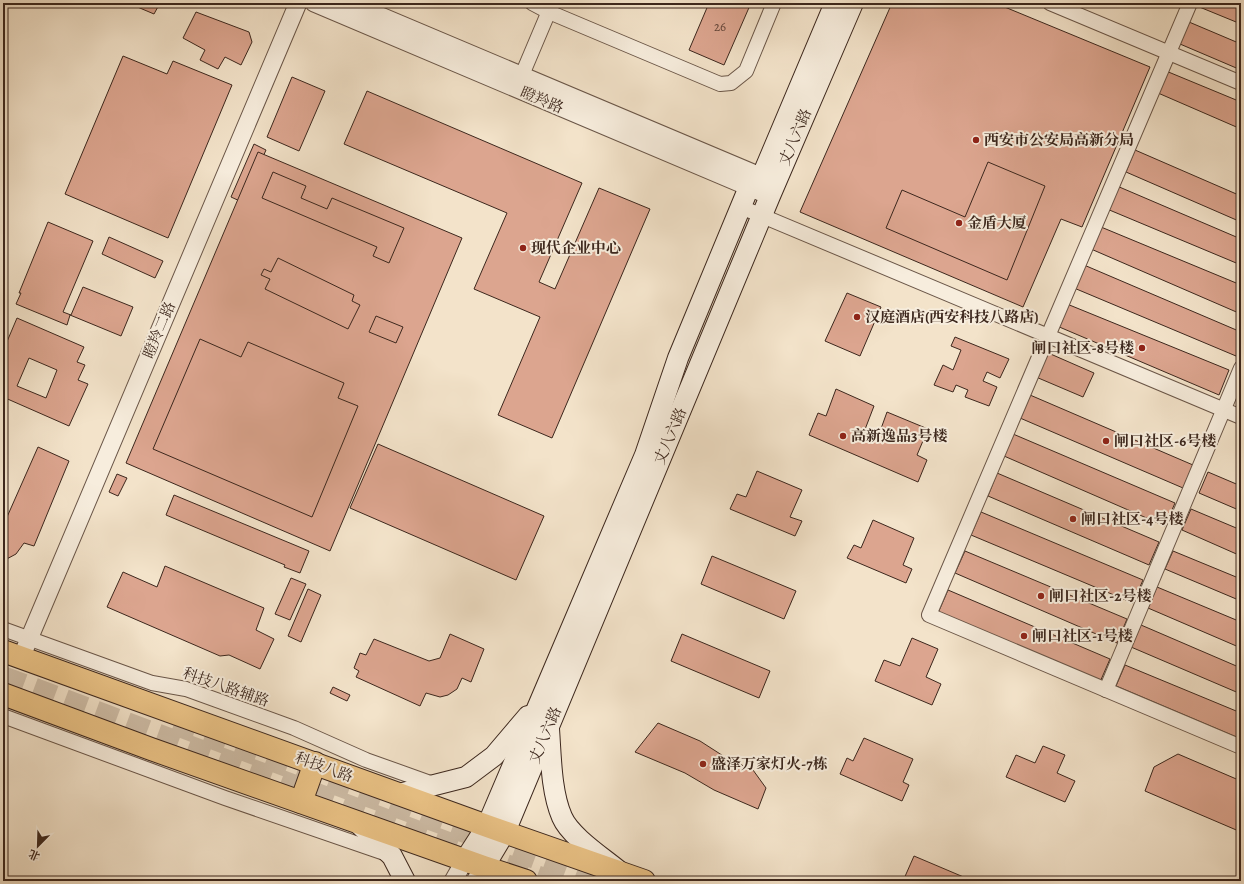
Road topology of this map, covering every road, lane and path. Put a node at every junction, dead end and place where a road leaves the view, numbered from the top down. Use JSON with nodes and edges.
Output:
{"nodes":[{"id":1,"x":298,"y":3,"type":"edge"},
{"id":2,"x":314,"y":3,"type":"edge"},
{"id":3,"x":350,"y":3,"type":"edge"},
{"id":4,"x":532,"y":3,"type":"edge"},
{"id":5,"x":774,"y":3,"type":"edge"},
{"id":6,"x":835,"y":3,"type":"edge"},
{"id":7,"x":853,"y":3,"type":"edge"},
{"id":8,"x":1050,"y":3,"type":"edge"},
{"id":9,"x":1190,"y":3,"type":"edge"},
{"id":10,"x":551,"y":7,"type":"edge"},
{"id":11,"x":1169,"y":53,"type":"junction"},
{"id":12,"x":522,"y":75,"type":"junction"},
{"id":13,"x":1241,"y":83,"type":"edge"},
{"id":14,"x":764,"y":186,"type":"junction"},
{"id":15,"x":741,"y":207,"type":"junction"},
{"id":16,"x":762,"y":215,"type":"junction"},
{"id":17,"x":1048,"y":336,"type":"junction"},
{"id":18,"x":1241,"y":368,"type":"edge"},
{"id":19,"x":1223,"y":410,"type":"junction"},
{"id":20,"x":1241,"y":417,"type":"edge"},
{"id":21,"x":3,"y":629,"type":"edge"},
{"id":22,"x":18,"y":649,"type":"edge"},
{"id":23,"x":1106,"y":690,"type":"junction"},
{"id":24,"x":3,"y":694,"type":"edge"},
{"id":25,"x":540,"y":702,"type":"junction"},
{"id":26,"x":3,"y":716,"type":"edge"},
{"id":27,"x":549,"y":725,"type":"junction"},
{"id":28,"x":1241,"y":747,"type":"edge"},
{"id":29,"x":315,"y":763,"type":"junction"},
{"id":30,"x":436,"y":785,"type":"junction"},
{"id":31,"x":399,"y":794,"type":"junction"},
{"id":32,"x":301,"y":802,"type":"junction"},
{"id":33,"x":355,"y":821,"type":"junction"},
{"id":34,"x":496,"y":829,"type":"junction"},
{"id":35,"x":392,"y":856,"type":"junction"},
{"id":36,"x":474,"y":869,"type":"edge"},
{"id":37,"x":622,"y":873,"type":"junction"},
{"id":38,"x":405,"y":881,"type":"edge"},
{"id":39,"x":453,"y":881,"type":"edge"},
{"id":40,"x":526,"y":881,"type":"edge"},
{"id":41,"x":644,"y":881,"type":"edge"}],
"edges":[{"from":1,"to":22,"type":"street","name":"瞪羚二路"},
{"from":2,"to":14,"type":"street","name":"瞪羚路"},
{"from":3,"to":12,"type":"street","name":"瞪羚路"},
{"from":4,"to":10,"type":"street"},
{"from":5,"to":10,"type":"street"},
{"from":6,"to":14,"type":"main road","name":"丈八六路"},
{"from":7,"to":14,"type":"main road","name":"丈八六路"},
{"from":8,"to":11,"type":"street"},
{"from":9,"to":11,"type":"street"},
{"from":10,"to":12,"type":"street"},
{"from":11,"to":13,"type":"street"},
{"from":11,"to":17,"type":"street"},
{"from":12,"to":14,"type":"street","name":"瞪羚路"},
{"from":14,"to":15,"type":"main road","name":"丈八六路"},
{"from":14,"to":16,"type":"main road","name":"丈八六路"},
{"from":15,"to":16,"type":"street"},
{"from":15,"to":25,"type":"main road","name":"丈八六路"},
{"from":16,"to":17,"type":"street"},
{"from":16,"to":27,"type":"main road","name":"丈八六路"},
{"from":17,"to":19,"type":"street"},
{"from":17,"to":23,"type":"street"},
{"from":18,"to":19,"type":"street"},
{"from":19,"to":20,"type":"street"},
{"from":19,"to":23,"type":"street"},
{"from":21,"to":22,"type":"street","name":"科技八路辅路"},
{"from":22,"to":29,"type":"main road","name":"科技八路"},
{"from":22,"to":30,"type":"street","name":"科技八路辅路"},
{"from":23,"to":28,"type":"street"},
{"from":24,"to":32,"type":"main road"},
{"from":25,"to":30,"type":"main road"},
{"from":25,"to":34,"type":"main road","name":"丈八六路"},
{"from":26,"to":35,"type":"street"},
{"from":27,"to":34,"type":"main road","name":"丈八六路"},
{"from":27,"to":37,"type":"main road"},
{"from":29,"to":31,"type":"main road","name":"科技八路"},
{"from":29,"to":32,"type":"main road"},
{"from":30,"to":31,"type":"main road"},
{"from":31,"to":34,"type":"main road","name":"科技八路"},
{"from":32,"to":33,"type":"main road"},
{"from":33,"to":35,"type":"main road"},
{"from":33,"to":36,"type":"main road"},
{"from":34,"to":36,"type":"main road","name":"丈八六路"},
{"from":34,"to":37,"type":"main road","name":"科技八路"},
{"from":35,"to":38,"type":"main road"},
{"from":36,"to":39,"type":"street"},
{"from":36,"to":40,"type":"main road"},
{"from":37,"to":41,"type":"main road","name":"科技八路"}]}
